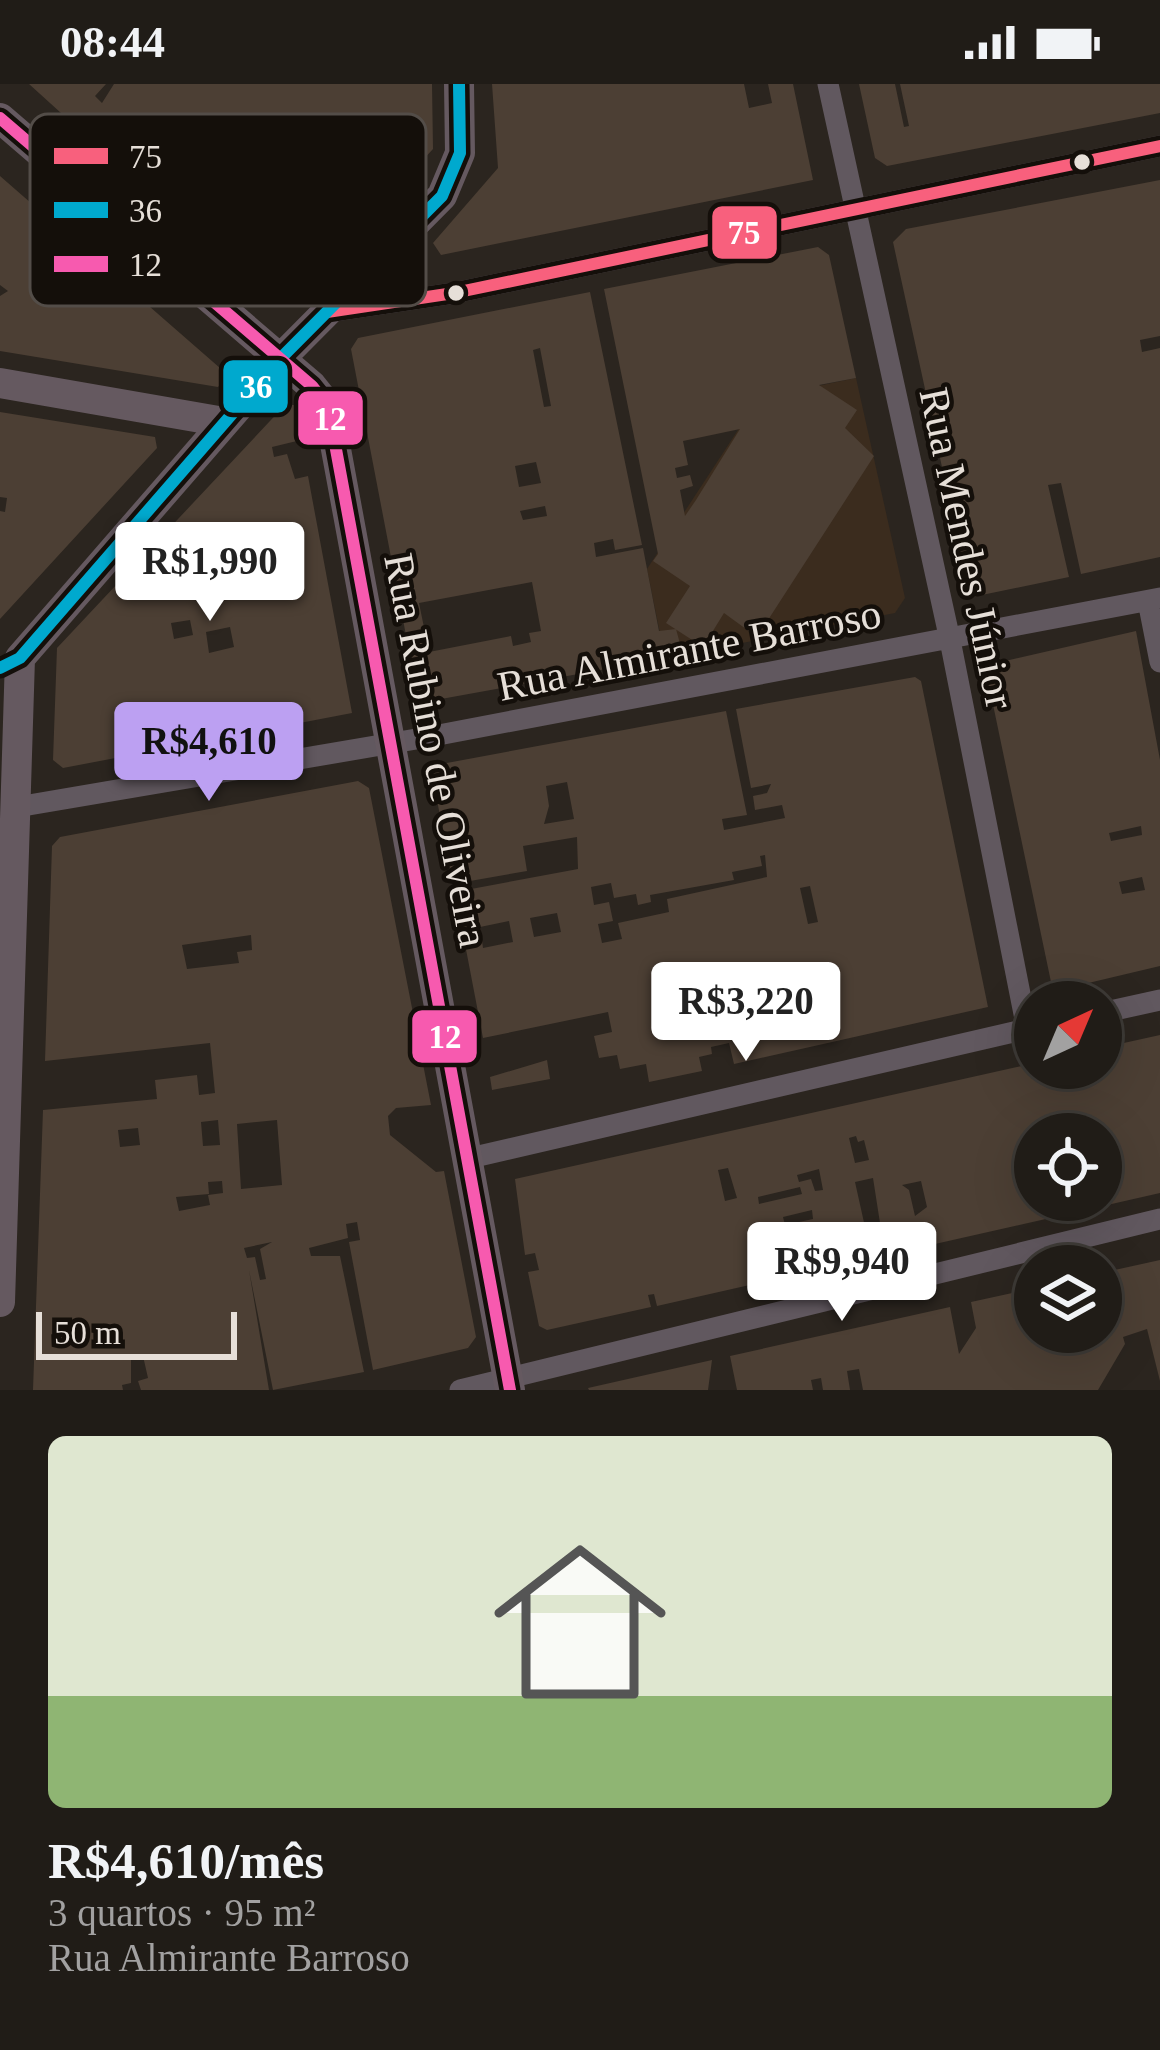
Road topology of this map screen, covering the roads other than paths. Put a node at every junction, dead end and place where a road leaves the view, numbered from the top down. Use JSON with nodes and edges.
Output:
{"nodes":[{"id":1,"x":459,"y":84,"type":"edge"},
{"id":2,"x":828,"y":84,"type":"edge"},
{"id":3,"x":0,"y":118,"type":"edge"},
{"id":4,"x":30,"y":144,"type":"edge"},
{"id":5,"x":1160,"y":146,"type":"edge"},
{"id":6,"x":426,"y":207,"type":"edge"},
{"id":7,"x":853,"y":208,"type":"junction"},
{"id":8,"x":426,"y":297,"type":"edge"},
{"id":9,"x":215,"y":306,"type":"edge"},
{"id":10,"x":333,"y":306,"type":"edge"},
{"id":11,"x":367,"y":306,"type":"edge"},
{"id":12,"x":327,"y":312,"type":"junction"},
{"id":13,"x":278,"y":361,"type":"junction"},
{"id":14,"x":0,"y":383,"type":"edge"},
{"id":15,"x":224,"y":422,"type":"junction"},
{"id":16,"x":1154,"y":599,"type":"edge"},
{"id":17,"x":950,"y":640,"type":"junction"},
{"id":18,"x":1160,"y":662,"type":"edge"},
{"id":19,"x":10,"y":663,"type":"edge"},
{"id":20,"x":393,"y":743,"type":"junction"},
{"id":21,"x":17,"y":807,"type":"junction"},
{"id":22,"x":1021,"y":981,"type":"edge"},
{"id":23,"x":1160,"y":1000,"type":"edge"},
{"id":24,"x":1122,"y":1008,"type":"edge"},
{"id":25,"x":1014,"y":1032,"type":"edge"},
{"id":26,"x":1,"y":1154,"type":"edge"},
{"id":27,"x":470,"y":1158,"type":"junction"},
{"id":28,"x":1160,"y":1219,"type":"edge"},
{"id":29,"x":0,"y":1302,"type":"edge"},
{"id":30,"x":516,"y":1386,"type":"edge"},
{"id":31,"x":460,"y":1390,"type":"edge"}],
"edges":[{"from":1,"to":6,"type":"street"},
{"from":2,"to":7,"type":"street","name":"Rua Mendes Júnior"},
{"from":3,"to":4,"type":"street","name":"Rua Rubino de Oliveira"},
{"from":5,"to":7,"type":"street"},
{"from":7,"to":8,"type":"street"},
{"from":7,"to":17,"type":"street","name":"Rua Mendes Júnior"},
{"from":9,"to":13,"type":"street","name":"Rua Rubino de Oliveira"},
{"from":10,"to":12,"type":"street"},
{"from":11,"to":12,"type":"street"},
{"from":12,"to":13,"type":"street"},
{"from":13,"to":15,"type":"street"},
{"from":13,"to":20,"type":"street","name":"Rua Rubino de Oliveira"},
{"from":14,"to":15,"type":"street"},
{"from":15,"to":19,"type":"street"},
{"from":16,"to":17,"type":"street","name":"Rua Almirante Barroso"},
{"from":16,"to":18,"type":"street"},
{"from":17,"to":20,"type":"street","name":"Rua Almirante Barroso"},
{"from":17,"to":22,"type":"street","name":"Rua Mendes Júnior"},
{"from":19,"to":21,"type":"street"},
{"from":20,"to":21,"type":"street","name":"Rua Almirante Barroso"},
{"from":20,"to":27,"type":"street","name":"Rua Rubino de Oliveira"},
{"from":21,"to":26,"type":"street"},
{"from":23,"to":24,"type":"street"},
{"from":25,"to":27,"type":"street"},
{"from":26,"to":29,"type":"street"},
{"from":27,"to":30,"type":"street","name":"Rua Rubino de Oliveira"},
{"from":28,"to":30,"type":"street"},
{"from":30,"to":31,"type":"street"}]}
